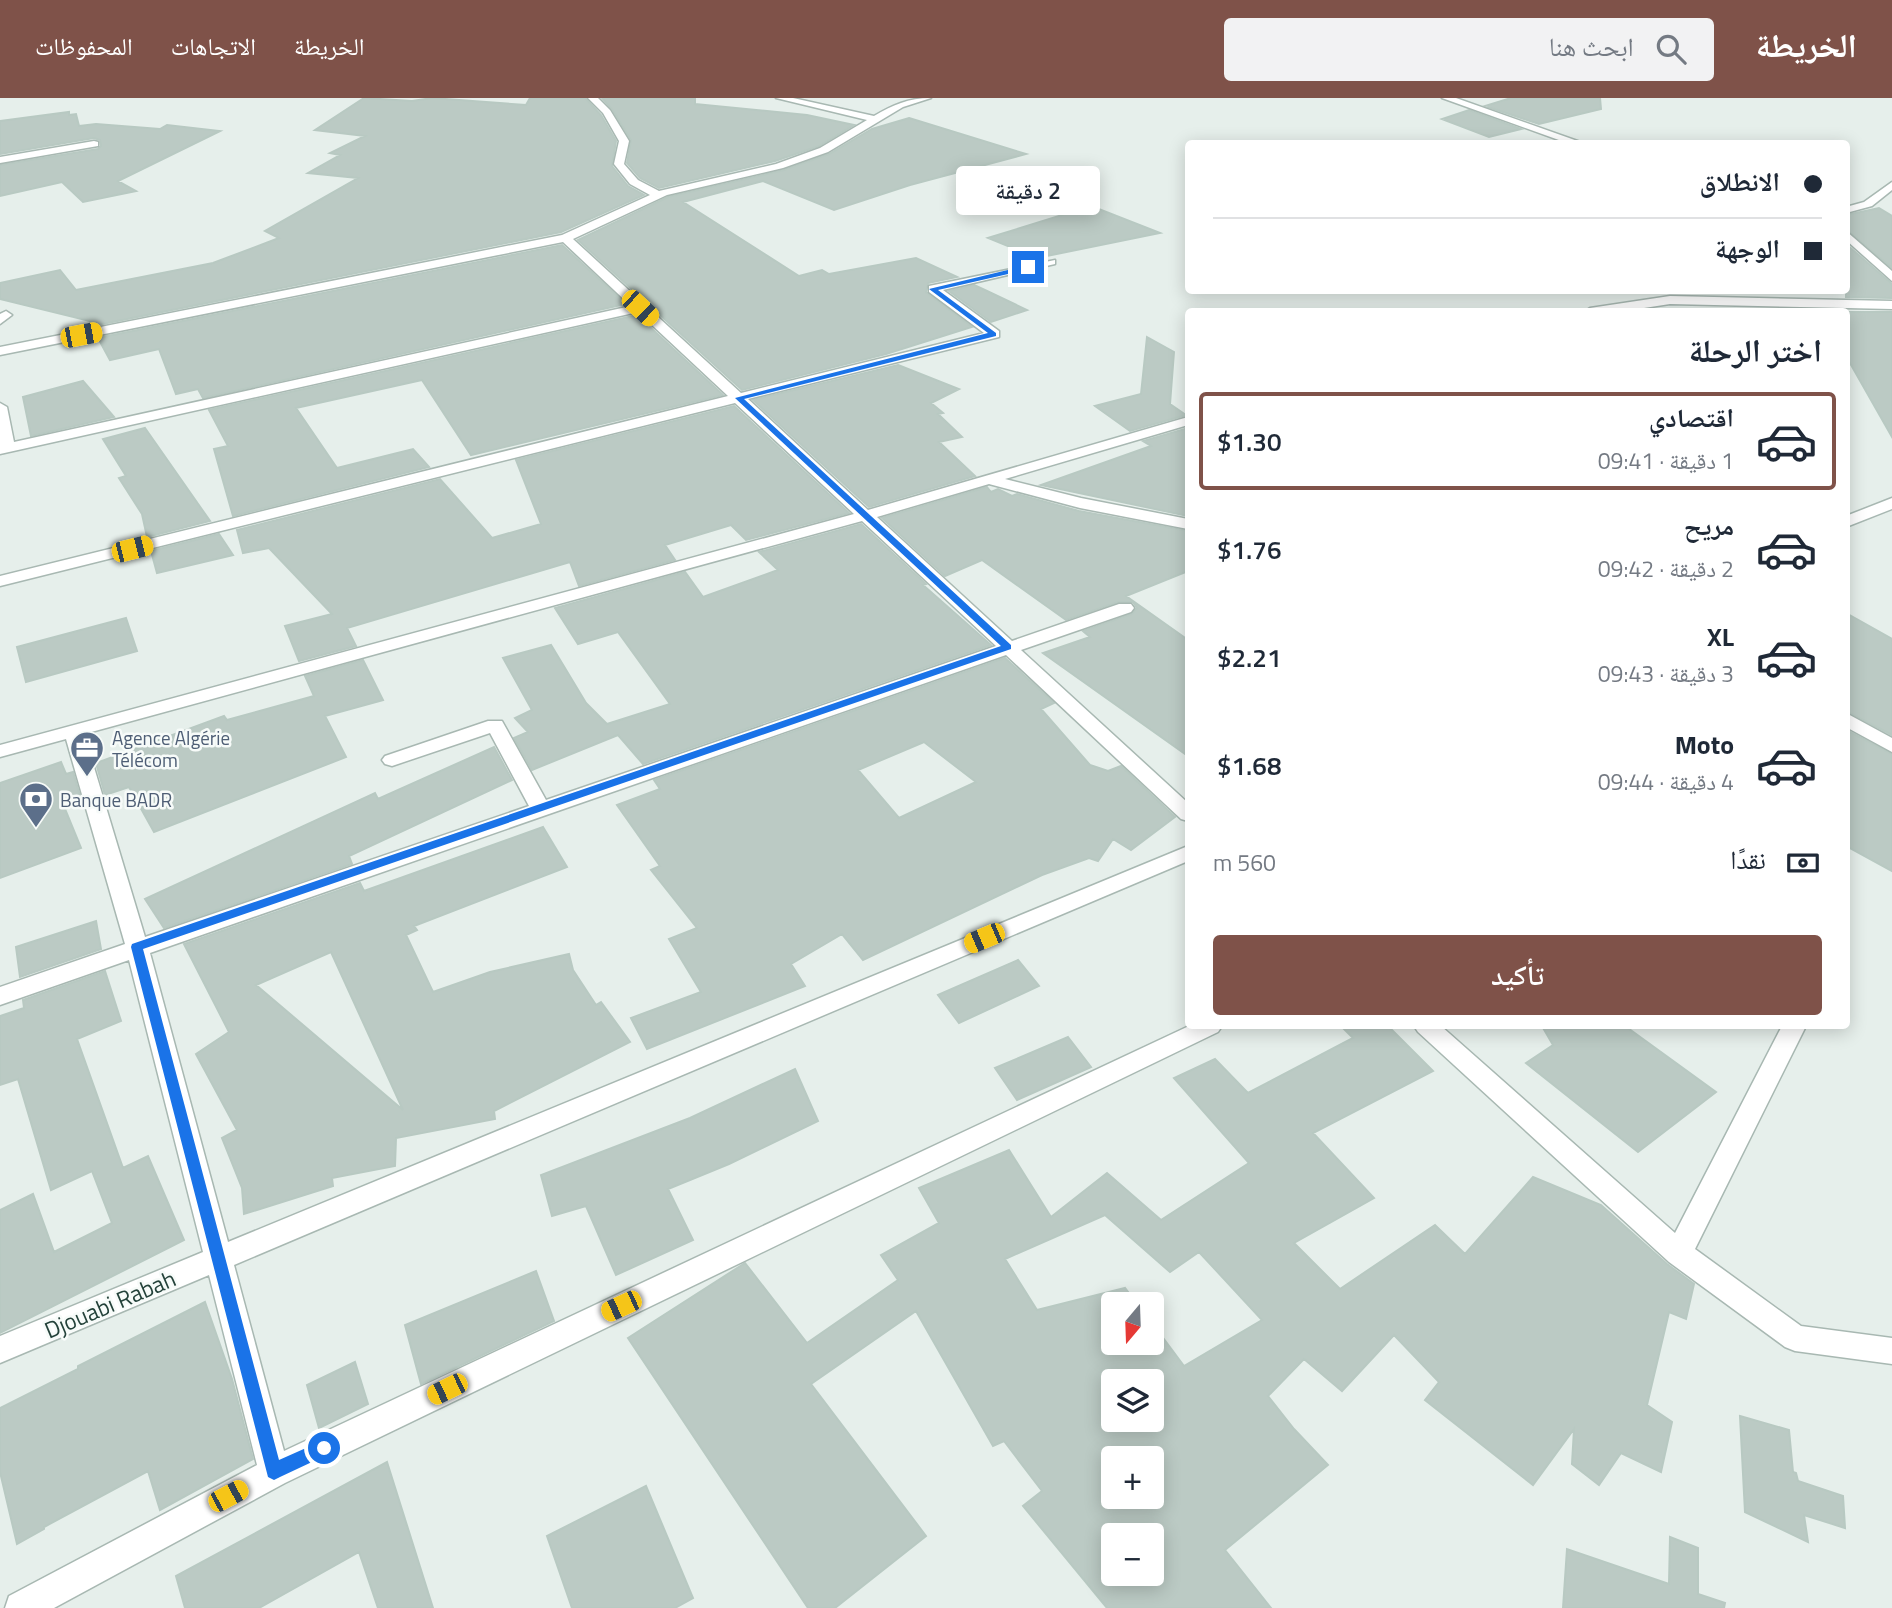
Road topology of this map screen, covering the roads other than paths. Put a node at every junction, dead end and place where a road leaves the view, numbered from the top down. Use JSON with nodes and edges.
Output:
{"nodes":[{"id":1,"x":593,"y":98,"type":"edge"},
{"id":2,"x":781,"y":98,"type":"edge"},
{"id":3,"x":926,"y":98,"type":"edge"},
{"id":4,"x":1447,"y":98,"type":"edge"},
{"id":5,"x":874,"y":119,"type":"junction"},
{"id":6,"x":1569,"y":140,"type":"edge"},
{"id":7,"x":94,"y":144,"type":"dead end"},
{"id":8,"x":0,"y":160,"type":"edge"},
{"id":9,"x":1892,"y":185,"type":"edge"},
{"id":10,"x":658,"y":195,"type":"junction"},
{"id":11,"x":1850,"y":209,"type":"edge"},
{"id":12,"x":565,"y":238,"type":"junction"},
{"id":13,"x":1850,"y":238,"type":"edge"},
{"id":14,"x":1051,"y":262,"type":"dead end"},
{"id":15,"x":1892,"y":277,"type":"edge"},
{"id":16,"x":1665,"y":295,"type":"edge"},
{"id":17,"x":1892,"y":305,"type":"edge"},
{"id":18,"x":640,"y":308,"type":"junction"},
{"id":19,"x":1608,"y":308,"type":"edge"},
{"id":20,"x":0,"y":351,"type":"edge"},
{"id":21,"x":738,"y":398,"type":"junction"},
{"id":22,"x":0,"y":407,"type":"edge"},
{"id":23,"x":1185,"y":422,"type":"edge"},
{"id":24,"x":4,"y":449,"type":"edge"},
{"id":25,"x":988,"y":480,"type":"junction"},
{"id":26,"x":1892,"y":503,"type":"edge"},
{"id":27,"x":864,"y":516,"type":"junction"},
{"id":28,"x":1850,"y":520,"type":"edge"},
{"id":29,"x":1185,"y":523,"type":"edge"},
{"id":30,"x":0,"y":581,"type":"edge"},
{"id":31,"x":1125,"y":608,"type":"dead end"},
{"id":32,"x":1008,"y":647,"type":"junction"},
{"id":33,"x":1850,"y":721,"type":"edge"},
{"id":34,"x":73,"y":731,"type":"junction"},
{"id":35,"x":1892,"y":746,"type":"edge"},
{"id":36,"x":0,"y":751,"type":"edge"},
{"id":37,"x":392,"y":760,"type":"dead end"},
{"id":38,"x":541,"y":810,"type":"junction"},
{"id":39,"x":1185,"y":811,"type":"edge"},
{"id":40,"x":1185,"y":854,"type":"edge"},
{"id":41,"x":137,"y":947,"type":"junction"},
{"id":42,"x":0,"y":996,"type":"edge"},
{"id":43,"x":1204,"y":1029,"type":"edge"},
{"id":44,"x":1429,"y":1029,"type":"edge"},
{"id":45,"x":1792,"y":1029,"type":"edge"},
{"id":46,"x":1679,"y":1253,"type":"junction"},
{"id":47,"x":220,"y":1258,"type":"junction"},
{"id":48,"x":0,"y":1350,"type":"edge"},
{"id":49,"x":1892,"y":1351,"type":"edge"},
{"id":50,"x":274,"y":1472,"type":"junction"},
{"id":51,"x":21,"y":1608,"type":"edge"}],
"edges":[{"from":1,"to":10,"type":"street"},
{"from":2,"to":5,"type":"street"},
{"from":3,"to":5,"type":"street"},
{"from":4,"to":6,"type":"street"},
{"from":5,"to":10,"type":"street"},
{"from":7,"to":8,"type":"street"},
{"from":9,"to":11,"type":"street"},
{"from":10,"to":12,"type":"street"},
{"from":12,"to":18,"type":"street"},
{"from":12,"to":20,"type":"street"},
{"from":13,"to":15,"type":"street"},
{"from":14,"to":21,"type":"street"},
{"from":16,"to":17,"type":"street"},
{"from":16,"to":19,"type":"street"},
{"from":18,"to":21,"type":"street"},
{"from":18,"to":24,"type":"street"},
{"from":21,"to":27,"type":"street"},
{"from":21,"to":30,"type":"street"},
{"from":22,"to":24,"type":"street"},
{"from":23,"to":25,"type":"street"},
{"from":25,"to":27,"type":"street"},
{"from":25,"to":29,"type":"street"},
{"from":26,"to":28,"type":"street"},
{"from":27,"to":32,"type":"street"},
{"from":27,"to":34,"type":"street"},
{"from":31,"to":32,"type":"street"},
{"from":32,"to":38,"type":"street"},
{"from":32,"to":39,"type":"street"},
{"from":33,"to":35,"type":"street"},
{"from":34,"to":36,"type":"street"},
{"from":34,"to":41,"type":"street"},
{"from":37,"to":38,"type":"street"},
{"from":38,"to":41,"type":"street"},
{"from":40,"to":47,"type":"street","name":"Djouabi Rabah"},
{"from":41,"to":42,"type":"street"},
{"from":41,"to":47,"type":"street"},
{"from":43,"to":50,"type":"street"},
{"from":44,"to":46,"type":"street"},
{"from":45,"to":46,"type":"street"},
{"from":46,"to":49,"type":"street"},
{"from":47,"to":48,"type":"street","name":"Djouabi Rabah"},
{"from":47,"to":50,"type":"street"},
{"from":50,"to":51,"type":"street"}]}
